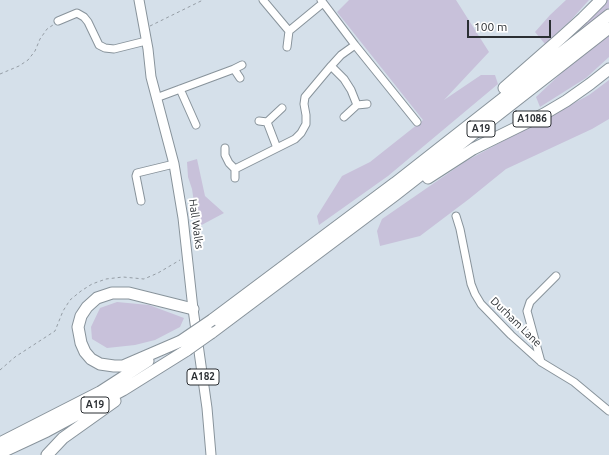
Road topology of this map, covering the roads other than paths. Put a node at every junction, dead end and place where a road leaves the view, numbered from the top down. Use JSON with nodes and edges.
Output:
{"nodes":[{"id":1,"x":139,"y":0,"type":"edge"},
{"id":2,"x":263,"y":0,"type":"edge"},
{"id":3,"x":601,"y":0,"type":"edge"},
{"id":4,"x":322,"y":2,"type":"edge"},
{"id":5,"x":609,"y":15,"type":"edge"},
{"id":6,"x":58,"y":21,"type":"road end"},
{"id":7,"x":609,"y":28,"type":"edge"},
{"id":8,"x":289,"y":31,"type":"junction"},
{"id":9,"x":146,"y":42,"type":"junction"},
{"id":10,"x":355,"y":45,"type":"junction"},
{"id":11,"x":287,"y":47,"type":"dead end"},
{"id":12,"x":242,"y":65,"type":"dead end"},
{"id":13,"x":331,"y":66,"type":"junction"},
{"id":14,"x":234,"y":69,"type":"junction"},
{"id":15,"x":609,"y":69,"type":"edge"},
{"id":16,"x":240,"y":78,"type":"dead end"},
{"id":17,"x":180,"y":89,"type":"junction"},
{"id":18,"x":156,"y":98,"type":"junction"},
{"id":19,"x":367,"y":104,"type":"dead end"},
{"id":20,"x":358,"y":105,"type":"junction"},
{"id":21,"x":282,"y":108,"type":"dead end"},
{"id":22,"x":344,"y":117,"type":"dead end"},
{"id":23,"x":259,"y":121,"type":"dead end"},
{"id":24,"x":267,"y":122,"type":"junction"},
{"id":25,"x":418,"y":122,"type":"dead end"},
{"id":26,"x":196,"y":125,"type":"dead end"},
{"id":27,"x":225,"y":148,"type":"dead end"},
{"id":28,"x":277,"y":148,"type":"junction"},
{"id":29,"x":174,"y":164,"type":"junction"},
{"id":30,"x":235,"y":169,"type":"junction"},
{"id":31,"x":235,"y":178,"type":"dead end"},
{"id":32,"x":395,"y":183,"type":"junction"},
{"id":33,"x":141,"y":201,"type":"dead end"},
{"id":34,"x":456,"y":216,"type":"dead end"},
{"id":35,"x":352,"y":228,"type":"junction"},
{"id":36,"x":556,"y":276,"type":"dead end"},
{"id":37,"x":193,"y":309,"type":"junction"},
{"id":38,"x":184,"y":345,"type":"junction"},
{"id":39,"x":541,"y":362,"type":"junction"},
{"id":40,"x":609,"y":411,"type":"edge"},
{"id":41,"x":0,"y":443,"type":"edge"},
{"id":42,"x":0,"y":453,"type":"edge"},
{"id":43,"x":47,"y":455,"type":"edge"},
{"id":44,"x":210,"y":455,"type":"edge"}],
"edges":[{"from":1,"to":9,"type":"main road","name":"Hall Walks"},
{"from":2,"to":8,"type":"street"},
{"from":3,"to":32,"type":"highway"},
{"from":4,"to":8,"type":"street"},
{"from":4,"to":10,"type":"street"},
{"from":5,"to":32,"type":"highway","number":"A19"},
{"from":6,"to":9,"type":"street"},
{"from":7,"to":35,"type":"highway","number":"A19"},
{"from":8,"to":11,"type":"street"},
{"from":9,"to":18,"type":"main road","name":"Hall Walks"},
{"from":10,"to":13,"type":"street"},
{"from":10,"to":25,"type":"street"},
{"from":12,"to":14,"type":"street"},
{"from":13,"to":20,"type":"street"},
{"from":13,"to":28,"type":"street"},
{"from":14,"to":16,"type":"street"},
{"from":14,"to":17,"type":"street"},
{"from":15,"to":35,"type":"highway","number":"A1086"},
{"from":17,"to":18,"type":"street"},
{"from":17,"to":26,"type":"street"},
{"from":18,"to":29,"type":"main road","name":"Hall Walks"},
{"from":19,"to":20,"type":"street"},
{"from":20,"to":22,"type":"street"},
{"from":21,"to":24,"type":"street"},
{"from":23,"to":24,"type":"street"},
{"from":24,"to":28,"type":"street"},
{"from":27,"to":30,"type":"street"},
{"from":28,"to":30,"type":"street"},
{"from":29,"to":33,"type":"street"},
{"from":29,"to":37,"type":"main road","name":"Hall Walks"},
{"from":30,"to":31,"type":"street"},
{"from":32,"to":38,"type":"highway","number":"A19","bridge":true},
{"from":34,"to":39,"type":"street","name":"Durham Lane"},
{"from":35,"to":38,"type":"highway","number":"A19","bridge":true},
{"from":36,"to":39,"type":"street"},
{"from":37,"to":38,"type":"highway"},
{"from":37,"to":44,"type":"main road","name":"Hall Walks","number":"A182"},
{"from":38,"to":41,"type":"highway","number":"A19"},
{"from":38,"to":42,"type":"highway","number":"A19"},
{"from":38,"to":43,"type":"highway"},
{"from":39,"to":40,"type":"street","name":"Durham Lane"}]}
